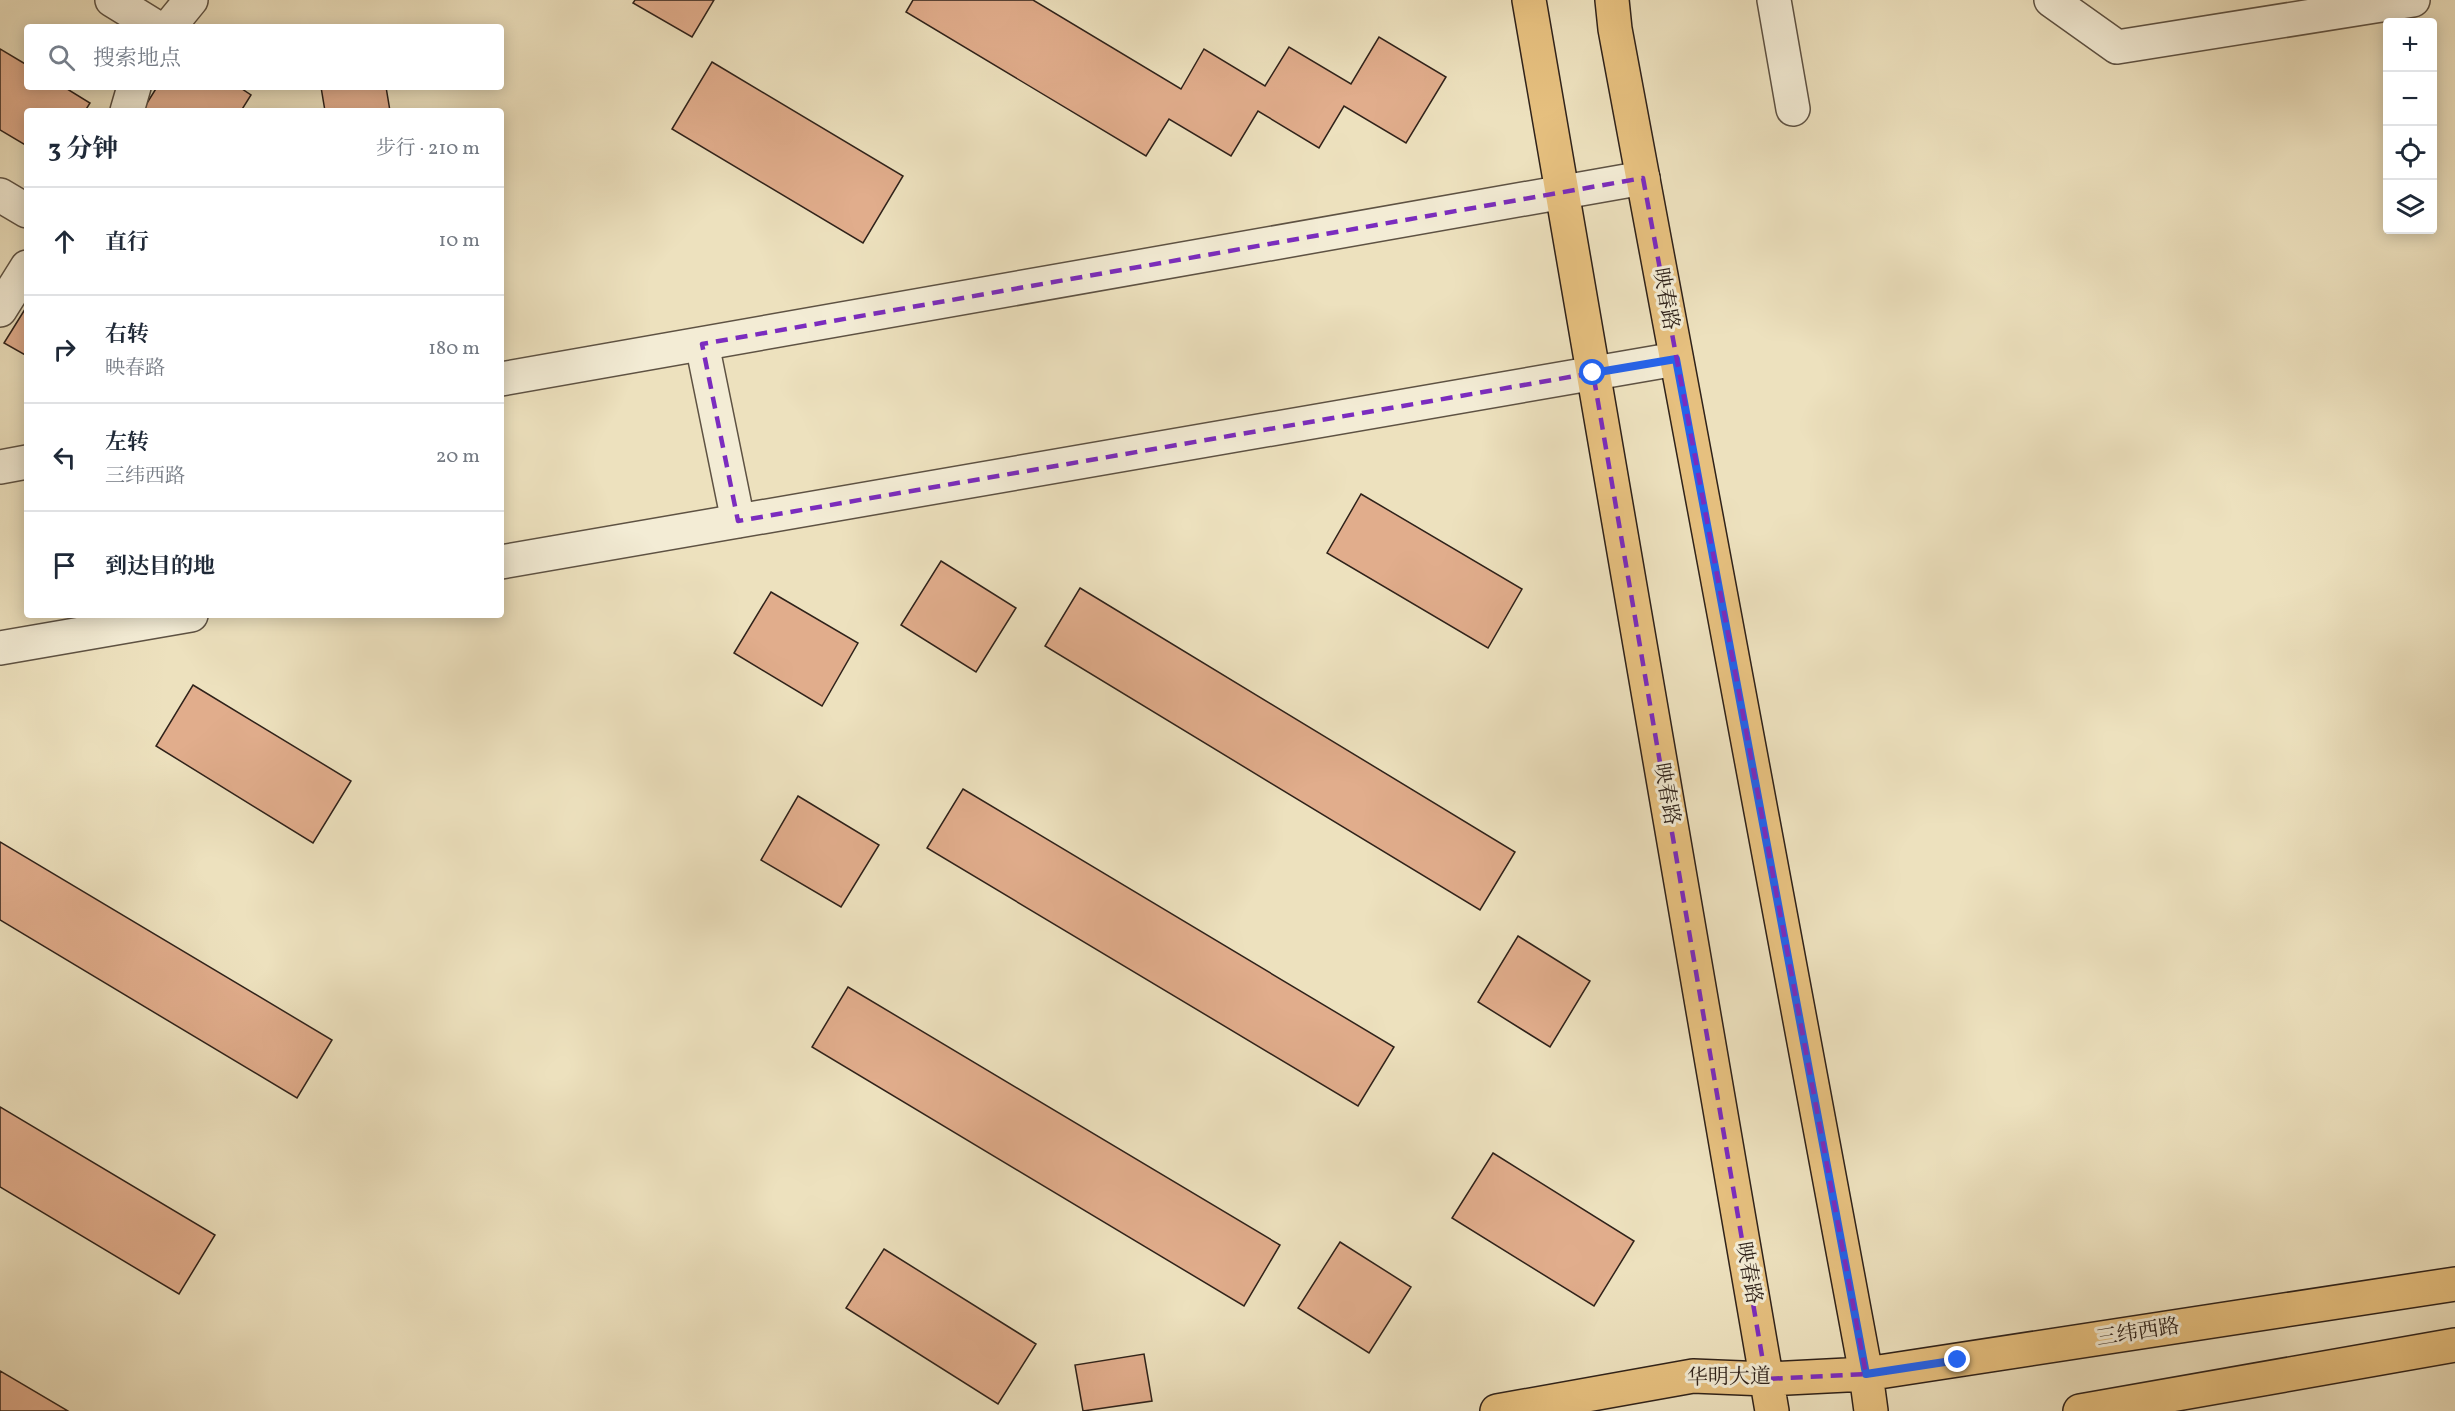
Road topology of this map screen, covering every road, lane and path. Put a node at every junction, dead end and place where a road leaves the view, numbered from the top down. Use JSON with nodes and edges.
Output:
{"nodes":[{"id":1,"x":112,"y":0,"type":"edge"},
{"id":2,"x":191,"y":0,"type":"edge"},
{"id":3,"x":1529,"y":0,"type":"edge"},
{"id":4,"x":1612,"y":0,"type":"edge"},
{"id":5,"x":1774,"y":0,"type":"edge"},
{"id":6,"x":2051,"y":0,"type":"edge"},
{"id":7,"x":2413,"y":0,"type":"edge"},
{"id":8,"x":151,"y":24,"type":"edge"},
{"id":9,"x":172,"y":24,"type":"edge"},
{"id":10,"x":133,"y":90,"type":"edge"},
{"id":11,"x":128,"y":108,"type":"edge"},
{"id":12,"x":1793,"y":109,"type":"dead end"},
{"id":13,"x":1643,"y":178,"type":"junction"},
{"id":14,"x":1562,"y":192,"type":"junction"},
{"id":15,"x":0,"y":195,"type":"edge"},
{"id":16,"x":24,"y":209,"type":"edge"},
{"id":17,"x":24,"y":272,"type":"edge"},
{"id":18,"x":0,"y":310,"type":"edge"},
{"id":19,"x":702,"y":344,"type":"junction"},
{"id":20,"x":1676,"y":359,"type":"junction"},
{"id":21,"x":1593,"y":373,"type":"junction"},
{"id":22,"x":504,"y":378,"type":"edge"},
{"id":23,"x":24,"y":463,"type":"edge"},
{"id":24,"x":0,"y":467,"type":"edge"},
{"id":25,"x":738,"y":521,"type":"junction"},
{"id":26,"x":504,"y":561,"type":"edge"},
{"id":27,"x":174,"y":618,"type":"edge"},
{"id":28,"x":0,"y":648,"type":"edge"},
{"id":29,"x":2455,"y":1284,"type":"edge"},
{"id":30,"x":2455,"y":1345,"type":"edge"},
{"id":31,"x":1866,"y":1374,"type":"junction"},
{"id":32,"x":1820,"y":1375,"type":"joint"},
{"id":33,"x":1766,"y":1379,"type":"junction"},
{"id":34,"x":1497,"y":1411,"type":"edge"},
{"id":35,"x":1772,"y":1411,"type":"edge"},
{"id":36,"x":1871,"y":1411,"type":"edge"},
{"id":37,"x":2080,"y":1411,"type":"edge"}],
"edges":[{"from":1,"to":8,"type":"street"},
{"from":2,"to":9,"type":"street"},
{"from":3,"to":14,"type":"main road","name":"映春路"},
{"from":4,"to":13,"type":"main road","name":"映春路"},
{"from":5,"to":12,"type":"street"},
{"from":6,"to":7,"type":"street"},
{"from":10,"to":11,"type":"street"},
{"from":13,"to":14,"type":"street"},
{"from":13,"to":20,"type":"main road","name":"映春路"},
{"from":14,"to":19,"type":"street"},
{"from":14,"to":21,"type":"main road","name":"映春路"},
{"from":15,"to":16,"type":"street"},
{"from":17,"to":18,"type":"street"},
{"from":19,"to":22,"type":"street"},
{"from":19,"to":25,"type":"street"},
{"from":20,"to":21,"type":"street"},
{"from":20,"to":31,"type":"main road","name":"映春路"},
{"from":21,"to":25,"type":"street"},
{"from":21,"to":33,"type":"main road","name":"映春路"},
{"from":23,"to":24,"type":"street"},
{"from":25,"to":26,"type":"street"},
{"from":27,"to":28,"type":"street"},
{"from":29,"to":31,"type":"main road","name":"三纬西路"},
{"from":30,"to":37,"type":"main road"},
{"from":31,"to":32,"type":"main road","name":"三纬西路"},
{"from":31,"to":36,"type":"main road","name":"映春路"},
{"from":32,"to":33,"type":"main road","name":"华明大道"},
{"from":33,"to":34,"type":"main road","name":"华明大道"},
{"from":33,"to":35,"type":"main road","name":"映春路"}]}
